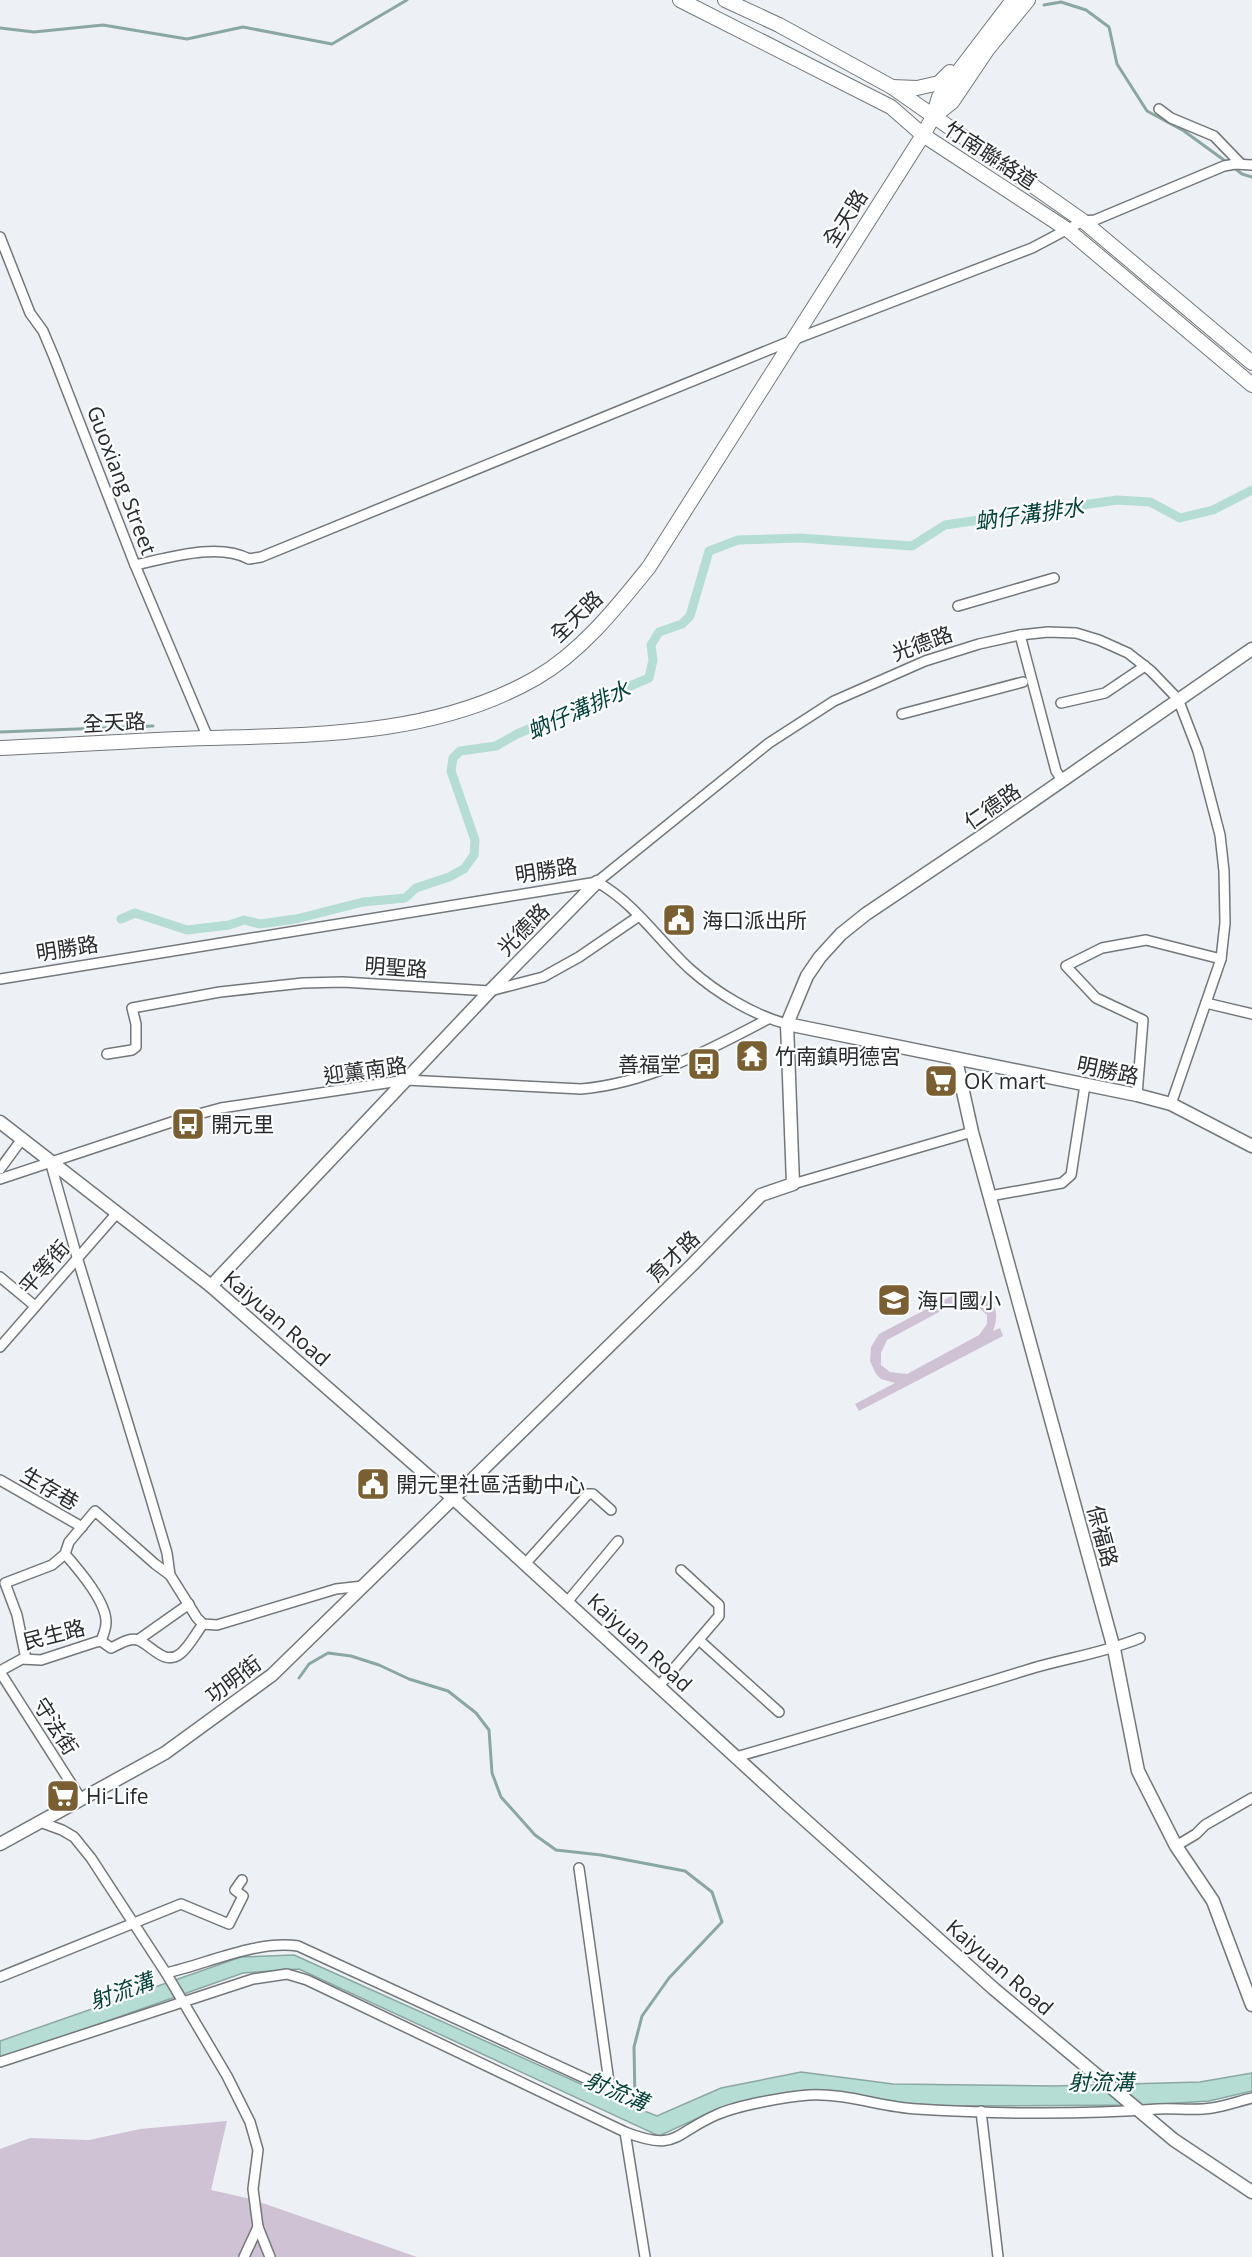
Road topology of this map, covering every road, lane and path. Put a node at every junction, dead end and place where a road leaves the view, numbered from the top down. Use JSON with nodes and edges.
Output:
{"nodes":[{"id":1,"x":680,"y":0,"type":"edge"},
{"id":2,"x":725,"y":0,"type":"edge"},
{"id":3,"x":1013,"y":0,"type":"edge"},
{"id":4,"x":1028,"y":0,"type":"edge"},
{"id":5,"x":982,"y":48,"type":"junction"},
{"id":6,"x":892,"y":87,"type":"junction"},
{"id":7,"x":1159,"y":109,"type":"dead end"},
{"id":8,"x":933,"y":117,"type":"junction"},
{"id":9,"x":923,"y":135,"type":"junction"},
{"id":10,"x":1234,"y":164,"type":"junction"},
{"id":11,"x":1252,"y":165,"type":"edge"},
{"id":12,"x":1083,"y":221,"type":"junction"},
{"id":13,"x":1068,"y":230,"type":"junction"},
{"id":14,"x":0,"y":237,"type":"edge"},
{"id":15,"x":793,"y":340,"type":"junction"},
{"id":16,"x":1252,"y":363,"type":"edge"},
{"id":17,"x":1252,"y":386,"type":"edge"},
{"id":18,"x":135,"y":565,"type":"junction"},
{"id":19,"x":1054,"y":578,"type":"dead end"},
{"id":20,"x":958,"y":606,"type":"dead end"},
{"id":21,"x":1020,"y":635,"type":"junction"},
{"id":22,"x":1252,"y":649,"type":"edge"},
{"id":23,"x":1145,"y":666,"type":"junction"},
{"id":24,"x":1023,"y":682,"type":"dead end"},
{"id":25,"x":1178,"y":699,"type":"junction"},
{"id":26,"x":1061,"y":703,"type":"dead end"},
{"id":27,"x":902,"y":714,"type":"dead end"},
{"id":28,"x":208,"y":738,"type":"junction"},
{"id":29,"x":0,"y":748,"type":"edge"},
{"id":30,"x":1062,"y":780,"type":"junction"},
{"id":31,"x":597,"y":882,"type":"junction"},
{"id":32,"x":639,"y":916,"type":"junction"},
{"id":33,"x":1221,"y":959,"type":"junction"},
{"id":34,"x":0,"y":979,"type":"edge"},
{"id":35,"x":490,"y":991,"type":"junction"},
{"id":36,"x":1206,"y":1003,"type":"junction"},
{"id":37,"x":1252,"y":1014,"type":"edge"},
{"id":38,"x":768,"y":1019,"type":"junction"},
{"id":39,"x":787,"y":1024,"type":"junction"},
{"id":40,"x":107,"y":1054,"type":"dead end"},
{"id":41,"x":956,"y":1060,"type":"junction"},
{"id":42,"x":406,"y":1080,"type":"junction"},
{"id":43,"x":1084,"y":1085,"type":"junction"},
{"id":44,"x":1137,"y":1095,"type":"junction"},
{"id":45,"x":1171,"y":1104,"type":"junction"},
{"id":46,"x":0,"y":1122,"type":"edge"},
{"id":47,"x":972,"y":1132,"type":"junction"},
{"id":48,"x":22,"y":1139,"type":"junction"},
{"id":49,"x":1252,"y":1146,"type":"edge"},
{"id":50,"x":51,"y":1161,"type":"junction"},
{"id":51,"x":0,"y":1169,"type":"edge"},
{"id":52,"x":0,"y":1179,"type":"edge"},
{"id":53,"x":793,"y":1184,"type":"junction"},
{"id":54,"x":990,"y":1196,"type":"junction"},
{"id":55,"x":117,"y":1213,"type":"junction"},
{"id":56,"x":77,"y":1257,"type":"junction"},
{"id":57,"x":0,"y":1277,"type":"edge"},
{"id":58,"x":211,"y":1286,"type":"junction"},
{"id":59,"x":34,"y":1306,"type":"junction"},
{"id":60,"x":0,"y":1347,"type":"edge"},
{"id":61,"x":0,"y":1480,"type":"edge"},
{"id":62,"x":453,"y":1498,"type":"junction"},
{"id":63,"x":611,"y":1510,"type":"dead end"},
{"id":64,"x":82,"y":1527,"type":"junction"},
{"id":65,"x":618,"y":1541,"type":"dead end"},
{"id":66,"x":65,"y":1554,"type":"junction"},
{"id":67,"x":525,"y":1564,"type":"junction"},
{"id":68,"x":681,"y":1570,"type":"dead end"},
{"id":69,"x":170,"y":1575,"type":"junction"},
{"id":70,"x":363,"y":1586,"type":"junction"},
{"id":71,"x":567,"y":1602,"type":"junction"},
{"id":72,"x":189,"y":1604,"type":"junction"},
{"id":73,"x":203,"y":1624,"type":"junction"},
{"id":74,"x":1140,"y":1638,"type":"dead end"},
{"id":75,"x":138,"y":1640,"type":"junction"},
{"id":76,"x":699,"y":1640,"type":"junction"},
{"id":77,"x":101,"y":1641,"type":"junction"},
{"id":78,"x":1114,"y":1649,"type":"junction"},
{"id":79,"x":26,"y":1659,"type":"junction"},
{"id":80,"x":0,"y":1672,"type":"edge"},
{"id":81,"x":659,"y":1686,"type":"junction"},
{"id":82,"x":779,"y":1712,"type":"dead end"},
{"id":83,"x":736,"y":1757,"type":"junction"},
{"id":84,"x":1252,"y":1798,"type":"edge"},
{"id":85,"x":81,"y":1799,"type":"junction"},
{"id":86,"x":40,"y":1822,"type":"junction"},
{"id":87,"x":0,"y":1844,"type":"edge"},
{"id":88,"x":1176,"y":1846,"type":"junction"},
{"id":89,"x":579,"y":1868,"type":"dead end"},
{"id":90,"x":242,"y":1880,"type":"dead end"},
{"id":91,"x":135,"y":1924,"type":"junction"},
{"id":92,"x":167,"y":1975,"type":"junction"},
{"id":93,"x":0,"y":1977,"type":"edge"},
{"id":94,"x":181,"y":2000,"type":"junction"},
{"id":95,"x":1252,"y":2005,"type":"edge"},
{"id":96,"x":0,"y":2062,"type":"edge"},
{"id":97,"x":608,"y":2089,"type":"junction"},
{"id":98,"x":1252,"y":2098,"type":"edge"},
{"id":99,"x":640,"y":2104,"type":"dead end"},
{"id":100,"x":981,"y":2111,"type":"junction"},
{"id":101,"x":1138,"y":2111,"type":"junction"},
{"id":102,"x":625,"y":2132,"type":"junction"},
{"id":103,"x":1252,"y":2192,"type":"edge"},
{"id":104,"x":258,"y":2227,"type":"junction"},
{"id":105,"x":244,"y":2257,"type":"edge"},
{"id":106,"x":270,"y":2257,"type":"edge"},
{"id":107,"x":645,"y":2257,"type":"edge"},
{"id":108,"x":998,"y":2257,"type":"edge"}],
"edges":[{"from":1,"to":9,"type":"main road","name":"竹南聯絡道"},
{"from":2,"to":6,"type":"main road","name":"竹南聯絡道"},
{"from":3,"to":5,"type":"main road"},
{"from":4,"to":5,"type":"main road"},
{"from":5,"to":6,"type":"main road"},
{"from":5,"to":8,"type":"main road","name":"全天路"},
{"from":6,"to":8,"type":"main road","name":"竹南聯絡道"},
{"from":7,"to":10,"type":"street"},
{"from":8,"to":9,"type":"main road","name":"全天路"},
{"from":8,"to":12,"type":"main road","name":"竹南聯絡道"},
{"from":9,"to":13,"type":"main road","name":"竹南聯絡道"},
{"from":9,"to":15,"type":"main road","name":"全天路"},
{"from":10,"to":11,"type":"street"},
{"from":10,"to":12,"type":"street"},
{"from":12,"to":13,"type":"street"},
{"from":12,"to":16,"type":"main road","name":"竹南聯絡道"},
{"from":13,"to":15,"type":"street"},
{"from":13,"to":17,"type":"main road","name":"竹南聯絡道"},
{"from":14,"to":18,"type":"street","name":"Guoxiang Street"},
{"from":15,"to":18,"type":"street"},
{"from":15,"to":28,"type":"main road","name":"全天路"},
{"from":18,"to":28,"type":"street","name":"Guoxiang Street"},
{"from":19,"to":20,"type":"street"},
{"from":21,"to":23,"type":"street","name":"光德路"},
{"from":21,"to":30,"type":"street"},
{"from":21,"to":31,"type":"street","name":"光德路"},
{"from":22,"to":25,"type":"street","name":"仁德路"},
{"from":23,"to":25,"type":"street","name":"光德路"},
{"from":23,"to":26,"type":"street"},
{"from":24,"to":27,"type":"street"},
{"from":25,"to":30,"type":"street","name":"仁德路"},
{"from":25,"to":33,"type":"street"},
{"from":28,"to":29,"type":"main road","name":"全天路"},
{"from":30,"to":39,"type":"street","name":"仁德路"},
{"from":31,"to":32,"type":"street","name":"明勝路"},
{"from":31,"to":34,"type":"street","name":"明勝路"},
{"from":31,"to":35,"type":"street","name":"光德路"},
{"from":32,"to":35,"type":"street","name":"明聖路"},
{"from":32,"to":38,"type":"street","name":"明勝路"},
{"from":33,"to":36,"type":"street"},
{"from":33,"to":44,"type":"street"},
{"from":35,"to":40,"type":"street","name":"明聖路"},
{"from":35,"to":42,"type":"street","name":"光德路"},
{"from":36,"to":37,"type":"street"},
{"from":36,"to":45,"type":"street"},
{"from":38,"to":39,"type":"street","name":"明勝路"},
{"from":38,"to":42,"type":"street","name":"迎薰南路"},
{"from":39,"to":41,"type":"street","name":"明勝路"},
{"from":39,"to":53,"type":"street"},
{"from":41,"to":43,"type":"street","name":"明勝路"},
{"from":41,"to":47,"type":"street","name":"保福路"},
{"from":42,"to":50,"type":"street","name":"迎薰南路"},
{"from":42,"to":58,"type":"street","name":"光德路"},
{"from":43,"to":44,"type":"street","name":"明勝路"},
{"from":43,"to":54,"type":"street"},
{"from":44,"to":45,"type":"street","name":"明勝路"},
{"from":45,"to":49,"type":"street","name":"明勝路"},
{"from":46,"to":48,"type":"street","name":"Kaiyuan Road"},
{"from":47,"to":53,"type":"street","name":"育才路"},
{"from":47,"to":54,"type":"street","name":"保福路"},
{"from":48,"to":50,"type":"street","name":"Kaiyuan Road"},
{"from":48,"to":51,"type":"street"},
{"from":50,"to":52,"type":"street","name":"迎薰南路"},
{"from":50,"to":55,"type":"street","name":"Kaiyuan Road"},
{"from":50,"to":56,"type":"street"},
{"from":53,"to":62,"type":"street","name":"育才路"},
{"from":54,"to":78,"type":"street","name":"保福路"},
{"from":55,"to":56,"type":"street","name":"平等街"},
{"from":55,"to":58,"type":"street","name":"Kaiyuan Road"},
{"from":56,"to":59,"type":"street","name":"平等街"},
{"from":56,"to":69,"type":"street"},
{"from":57,"to":59,"type":"street"},
{"from":58,"to":62,"type":"street","name":"Kaiyuan Road"},
{"from":59,"to":60,"type":"street","name":"平等街"},
{"from":61,"to":64,"type":"street","name":"生存巷"},
{"from":62,"to":67,"type":"street","name":"Kaiyuan Road"},
{"from":62,"to":70,"type":"street","name":"功明街"},
{"from":63,"to":67,"type":"street"},
{"from":64,"to":66,"type":"street"},
{"from":64,"to":69,"type":"street"},
{"from":65,"to":71,"type":"street"},
{"from":66,"to":77,"type":"street"},
{"from":66,"to":79,"type":"street"},
{"from":67,"to":71,"type":"street","name":"Kaiyuan Road"},
{"from":68,"to":76,"type":"street"},
{"from":69,"to":72,"type":"street"},
{"from":70,"to":73,"type":"street"},
{"from":70,"to":85,"type":"street","name":"功明街"},
{"from":71,"to":81,"type":"street","name":"Kaiyuan Road"},
{"from":72,"to":73,"type":"street"},
{"from":72,"to":75,"type":"street"},
{"from":73,"to":75,"type":"street"},
{"from":74,"to":78,"type":"street"},
{"from":75,"to":77,"type":"street","name":"民生路"},
{"from":76,"to":81,"type":"street"},
{"from":76,"to":82,"type":"street"},
{"from":77,"to":79,"type":"street","name":"民生路"},
{"from":78,"to":83,"type":"street"},
{"from":78,"to":88,"type":"street","name":"保福路"},
{"from":79,"to":80,"type":"street","name":"民生路"},
{"from":80,"to":85,"type":"street","name":"守法街"},
{"from":81,"to":83,"type":"street","name":"Kaiyuan Road"},
{"from":83,"to":101,"type":"street","name":"Kaiyuan Road"},
{"from":84,"to":88,"type":"street"},
{"from":85,"to":86,"type":"street","name":"功明街"},
{"from":86,"to":87,"type":"street","name":"功明街"},
{"from":86,"to":91,"type":"street"},
{"from":88,"to":95,"type":"street","name":"保福路"},
{"from":89,"to":97,"type":"street"},
{"from":90,"to":91,"type":"street"},
{"from":91,"to":92,"type":"street"},
{"from":91,"to":93,"type":"street"},
{"from":92,"to":94,"type":"street"},
{"from":92,"to":97,"type":"street"},
{"from":94,"to":96,"type":"street"},
{"from":94,"to":102,"type":"street"},
{"from":94,"to":104,"type":"street"},
{"from":97,"to":99,"type":"street"},
{"from":98,"to":101,"type":"street"},
{"from":100,"to":101,"type":"street"},
{"from":100,"to":102,"type":"street"},
{"from":100,"to":108,"type":"street"},
{"from":101,"to":103,"type":"street","name":"Kaiyuan Road"},
{"from":102,"to":107,"type":"street"},
{"from":104,"to":105,"type":"street"},
{"from":104,"to":106,"type":"street"}]}
